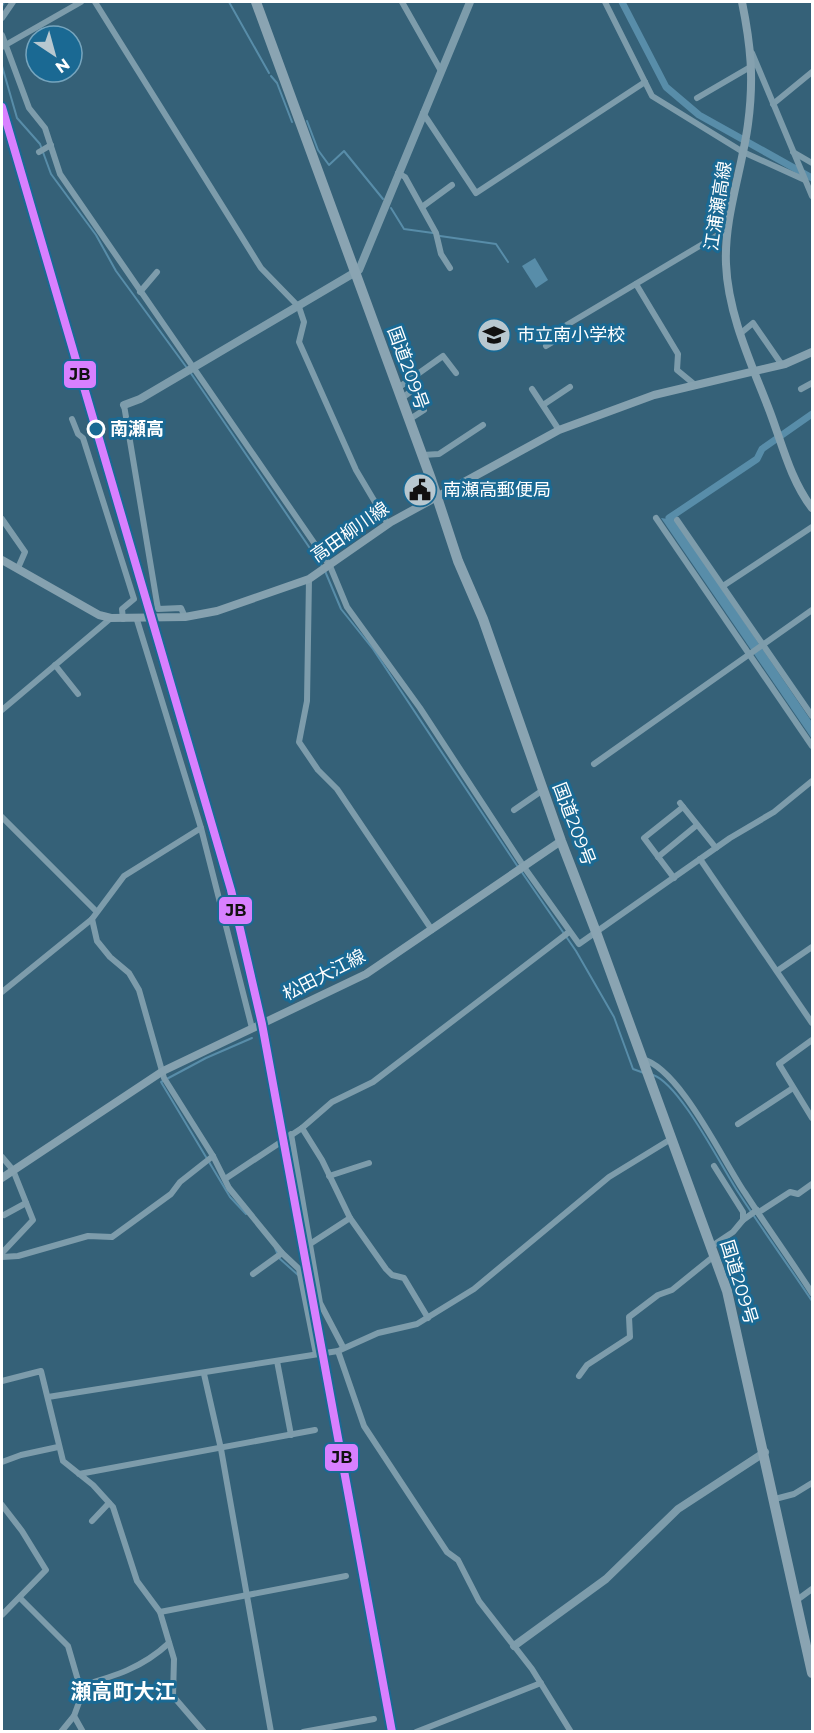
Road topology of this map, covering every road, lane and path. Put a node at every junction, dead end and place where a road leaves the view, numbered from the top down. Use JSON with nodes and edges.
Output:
{"nodes":[{"id":1,"x":13,"y":2,"type":"edge"},
{"id":2,"x":81,"y":2,"type":"edge"},
{"id":3,"x":95,"y":2,"type":"edge"},
{"id":4,"x":256,"y":2,"type":"edge"},
{"id":5,"x":402,"y":2,"type":"edge"},
{"id":6,"x":470,"y":2,"type":"edge"},
{"id":7,"x":605,"y":2,"type":"edge"},
{"id":8,"x":742,"y":2,"type":"edge"},
{"id":9,"x":2,"y":18,"type":"edge"},
{"id":10,"x":2,"y":35,"type":"edge"},
{"id":11,"x":3,"y":48,"type":"edge"},
{"id":12,"x":752,"y":52,"type":"junction"},
{"id":13,"x":753,"y":65,"type":"junction"},
{"id":14,"x":441,"y":71,"type":"junction"},
{"id":15,"x":813,"y":72,"type":"edge"},
{"id":16,"x":645,"y":82,"type":"junction"},
{"id":17,"x":697,"y":98,"type":"dead end"},
{"id":18,"x":773,"y":104,"type":"junction"},
{"id":19,"x":423,"y":112,"type":"junction"},
{"id":20,"x":50,"y":146,"type":"junction"},
{"id":21,"x":744,"y":149,"type":"junction"},
{"id":22,"x":39,"y":152,"type":"dead end"},
{"id":23,"x":794,"y":154,"type":"junction"},
{"id":24,"x":813,"y":163,"type":"edge"},
{"id":25,"x":398,"y":173,"type":"junction"},
{"id":26,"x":806,"y":183,"type":"junction"},
{"id":27,"x":452,"y":185,"type":"dead end"},
{"id":28,"x":813,"y":196,"type":"edge"},
{"id":29,"x":422,"y":207,"type":"junction"},
{"id":30,"x":729,"y":229,"type":"junction"},
{"id":31,"x":450,"y":268,"type":"dead end"},
{"id":32,"x":157,"y":272,"type":"dead end"},
{"id":33,"x":355,"y":273,"type":"junction"},
{"id":34,"x":636,"y":284,"type":"junction"},
{"id":35,"x":140,"y":292,"type":"junction"},
{"id":36,"x":299,"y":307,"type":"junction"},
{"id":37,"x":741,"y":333,"type":"junction"},
{"id":38,"x":546,"y":346,"type":"dead end"},
{"id":39,"x":813,"y":352,"type":"edge"},
{"id":40,"x":782,"y":365,"type":"junction"},
{"id":41,"x":190,"y":369,"type":"junction"},
{"id":42,"x":755,"y":372,"type":"junction"},
{"id":43,"x":456,"y":373,"type":"dead end"},
{"id":44,"x":813,"y":383,"type":"edge"},
{"id":45,"x":694,"y":384,"type":"junction"},
{"id":46,"x":570,"y":387,"type":"dead end"},
{"id":47,"x":532,"y":389,"type":"dead end"},
{"id":48,"x":801,"y":389,"type":"dead end"},
{"id":49,"x":400,"y":393,"type":"junction"},
{"id":50,"x":123,"y":405,"type":"joint"},
{"id":51,"x":543,"y":405,"type":"junction"},
{"id":52,"x":72,"y":419,"type":"dead end"},
{"id":53,"x":410,"y":419,"type":"junction"},
{"id":54,"x":483,"y":424,"type":"dead end"},
{"id":55,"x":559,"y":430,"type":"junction"},
{"id":56,"x":423,"y":455,"type":"junction"},
{"id":57,"x":437,"y":497,"type":"junction"},
{"id":58,"x":813,"y":508,"type":"edge"},
{"id":59,"x":656,"y":518,"type":"dead end"},
{"id":60,"x":2,"y":519,"type":"edge"},
{"id":61,"x":678,"y":520,"type":"dead end"},
{"id":62,"x":388,"y":524,"type":"junction"},
{"id":63,"x":813,"y":527,"type":"edge"},
{"id":64,"x":2,"y":560,"type":"edge"},
{"id":65,"x":18,"y":568,"type":"junction"},
{"id":66,"x":326,"y":569,"type":"junction"},
{"id":67,"x":309,"y":579,"type":"junction"},
{"id":68,"x":723,"y":586,"type":"junction"},
{"id":69,"x":813,"y":610,"type":"edge"},
{"id":70,"x":185,"y":617,"type":"junction"},
{"id":71,"x":111,"y":618,"type":"junction"},
{"id":72,"x":123,"y":619,"type":"junction"},
{"id":73,"x":136,"y":620,"type":"junction"},
{"id":74,"x":764,"y":644,"type":"junction"},
{"id":75,"x":749,"y":654,"type":"junction"},
{"id":76,"x":55,"y":665,"type":"junction"},
{"id":77,"x":78,"y":694,"type":"dead end"},
{"id":78,"x":2,"y":710,"type":"edge"},
{"id":79,"x":813,"y":716,"type":"edge"},
{"id":80,"x":813,"y":746,"type":"edge"},
{"id":81,"x":594,"y":764,"type":"dead end"},
{"id":82,"x":813,"y":781,"type":"edge"},
{"id":83,"x":543,"y":790,"type":"junction"},
{"id":84,"x":514,"y":810,"type":"dead end"},
{"id":85,"x":2,"y":817,"type":"edge"},
{"id":86,"x":697,"y":825,"type":"junction"},
{"id":87,"x":201,"y":828,"type":"junction"},
{"id":88,"x":561,"y":841,"type":"junction"},
{"id":89,"x":716,"y":848,"type":"junction"},
{"id":90,"x":658,"y":857,"type":"junction"},
{"id":91,"x":700,"y":859,"type":"junction"},
{"id":92,"x":524,"y":867,"type":"junction"},
{"id":93,"x":674,"y":878,"type":"junction"},
{"id":94,"x":96,"y":911,"type":"junction"},
{"id":95,"x":92,"y":919,"type":"junction"},
{"id":96,"x":432,"y":930,"type":"junction"},
{"id":97,"x":596,"y":932,"type":"junction"},
{"id":98,"x":566,"y":934,"type":"junction"},
{"id":99,"x":813,"y":947,"type":"edge"},
{"id":100,"x":777,"y":971,"type":"junction"},
{"id":101,"x":2,"y":992,"type":"edge"},
{"id":102,"x":813,"y":1023,"type":"edge"},
{"id":103,"x":252,"y":1028,"type":"junction"},
{"id":104,"x":813,"y":1040,"type":"edge"},
{"id":105,"x":644,"y":1063,"type":"junction"},
{"id":106,"x":163,"y":1071,"type":"junction"},
{"id":107,"x":793,"y":1088,"type":"junction"},
{"id":108,"x":813,"y":1118,"type":"edge"},
{"id":109,"x":738,"y":1124,"type":"dead end"},
{"id":110,"x":302,"y":1128,"type":"junction"},
{"id":111,"x":291,"y":1134,"type":"junction"},
{"id":112,"x":671,"y":1139,"type":"junction"},
{"id":113,"x":213,"y":1156,"type":"junction"},
{"id":114,"x":2,"y":1157,"type":"edge"},
{"id":115,"x":369,"y":1163,"type":"dead end"},
{"id":116,"x":714,"y":1166,"type":"dead end"},
{"id":117,"x":13,"y":1170,"type":"junction"},
{"id":118,"x":329,"y":1176,"type":"junction"},
{"id":119,"x":2,"y":1178,"type":"edge"},
{"id":120,"x":225,"y":1179,"type":"junction"},
{"id":121,"x":813,"y":1184,"type":"edge"},
{"id":122,"x":26,"y":1203,"type":"junction"},
{"id":123,"x":758,"y":1211,"type":"junction"},
{"id":124,"x":4,"y":1215,"type":"dead end"},
{"id":125,"x":350,"y":1218,"type":"junction"},
{"id":126,"x":743,"y":1220,"type":"junction"},
{"id":127,"x":310,"y":1245,"type":"junction"},
{"id":128,"x":713,"y":1251,"type":"junction"},
{"id":129,"x":282,"y":1253,"type":"junction"},
{"id":130,"x":2,"y":1255,"type":"edge"},
{"id":131,"x":253,"y":1274,"type":"dead end"},
{"id":132,"x":813,"y":1293,"type":"edge"},
{"id":133,"x":428,"y":1318,"type":"junction"},
{"id":134,"x":340,"y":1349,"type":"junction"},
{"id":135,"x":316,"y":1354,"type":"junction"},
{"id":136,"x":277,"y":1361,"type":"junction"},
{"id":137,"x":204,"y":1374,"type":"junction"},
{"id":138,"x":579,"y":1376,"type":"dead end"},
{"id":139,"x":2,"y":1381,"type":"edge"},
{"id":140,"x":48,"y":1397,"type":"junction"},
{"id":141,"x":315,"y":1430,"type":"dead end"},
{"id":142,"x":291,"y":1435,"type":"junction"},
{"id":143,"x":58,"y":1447,"type":"junction"},
{"id":144,"x":221,"y":1449,"type":"junction"},
{"id":145,"x":765,"y":1452,"type":"junction"},
{"id":146,"x":2,"y":1462,"type":"edge"},
{"id":147,"x":79,"y":1474,"type":"junction"},
{"id":148,"x":813,"y":1483,"type":"edge"},
{"id":149,"x":776,"y":1499,"type":"junction"},
{"id":150,"x":109,"y":1503,"type":"junction"},
{"id":151,"x":2,"y":1505,"type":"edge"},
{"id":152,"x":92,"y":1521,"type":"dead end"},
{"id":153,"x":346,"y":1576,"type":"dead end"},
{"id":154,"x":813,"y":1589,"type":"edge"},
{"id":155,"x":247,"y":1596,"type":"junction"},
{"id":156,"x":20,"y":1598,"type":"junction"},
{"id":157,"x":797,"y":1600,"type":"junction"},
{"id":158,"x":160,"y":1612,"type":"junction"},
{"id":159,"x":2,"y":1615,"type":"edge"},
{"id":160,"x":169,"y":1643,"type":"junction"},
{"id":161,"x":514,"y":1647,"type":"junction"},
{"id":162,"x":813,"y":1673,"type":"edge"},
{"id":163,"x":541,"y":1683,"type":"junction"},
{"id":164,"x":80,"y":1686,"type":"junction"},
{"id":165,"x":74,"y":1716,"type":"junction"},
{"id":166,"x":374,"y":1719,"type":"dead end"},
{"id":167,"x":61,"y":1731,"type":"edge"},
{"id":168,"x":83,"y":1731,"type":"edge"},
{"id":169,"x":204,"y":1731,"type":"edge"},
{"id":170,"x":271,"y":1731,"type":"edge"},
{"id":171,"x":303,"y":1731,"type":"edge"},
{"id":172,"x":416,"y":1731,"type":"edge"},
{"id":173,"x":571,"y":1731,"type":"edge"}],
"edges":[{"from":1,"to":9,"type":"street"},
{"from":2,"to":11,"type":"street"},
{"from":3,"to":36,"type":"street"},
{"from":4,"to":33,"type":"highway","name":"国道209号"},
{"from":5,"to":14,"type":"street"},
{"from":6,"to":14,"type":"street"},
{"from":7,"to":16,"type":"street"},
{"from":8,"to":12,"type":"main road","name":"江浦瀬高線"},
{"from":10,"to":11,"type":"street"},
{"from":11,"to":20,"type":"street"},
{"from":12,"to":13,"type":"main road","name":"江浦瀬高線"},
{"from":12,"to":18,"type":"street"},
{"from":13,"to":17,"type":"street"},
{"from":13,"to":21,"type":"main road","name":"江浦瀬高線"},
{"from":14,"to":19,"type":"street"},
{"from":15,"to":18,"type":"street"},
{"from":16,"to":19,"type":"street"},
{"from":16,"to":21,"type":"street"},
{"from":18,"to":23,"type":"street"},
{"from":19,"to":25,"type":"street"},
{"from":20,"to":22,"type":"street"},
{"from":20,"to":35,"type":"street"},
{"from":21,"to":26,"type":"street"},
{"from":21,"to":30,"type":"main road","name":"江浦瀬高線"},
{"from":23,"to":24,"type":"street"},
{"from":23,"to":26,"type":"street"},
{"from":25,"to":29,"type":"street"},
{"from":25,"to":33,"type":"street"},
{"from":26,"to":28,"type":"street"},
{"from":27,"to":29,"type":"street"},
{"from":29,"to":31,"type":"street"},
{"from":30,"to":34,"type":"street"},
{"from":30,"to":37,"type":"main road","name":"江浦瀬高線"},
{"from":32,"to":35,"type":"street"},
{"from":33,"to":36,"type":"street"},
{"from":33,"to":49,"type":"highway","name":"国道209号"},
{"from":34,"to":38,"type":"street"},
{"from":34,"to":45,"type":"street"},
{"from":35,"to":41,"type":"street"},
{"from":36,"to":41,"type":"street"},
{"from":36,"to":62,"type":"street"},
{"from":37,"to":40,"type":"street"},
{"from":37,"to":42,"type":"main road","name":"江浦瀬高線"},
{"from":39,"to":40,"type":"main road","name":"高田柳川線"},
{"from":40,"to":42,"type":"main road","name":"高田柳川線"},
{"from":41,"to":50,"type":"street"},
{"from":41,"to":66,"type":"street"},
{"from":42,"to":45,"type":"main road","name":"高田柳川線"},
{"from":42,"to":58,"type":"main road","name":"江浦瀬高線"},
{"from":43,"to":49,"type":"street"},
{"from":44,"to":48,"type":"street"},
{"from":45,"to":55,"type":"main road","name":"高田柳川線"},
{"from":46,"to":51,"type":"street"},
{"from":47,"to":51,"type":"street"},
{"from":49,"to":53,"type":"highway","name":"国道209号"},
{"from":49,"to":53,"type":"street"},
{"from":50,"to":70,"type":"street"},
{"from":51,"to":55,"type":"street"},
{"from":52,"to":72,"type":"street"},
{"from":53,"to":56,"type":"highway","name":"国道209号"},
{"from":54,"to":56,"type":"street"},
{"from":55,"to":57,"type":"main road","name":"高田柳川線"},
{"from":56,"to":57,"type":"highway","name":"国道209号"},
{"from":57,"to":62,"type":"main road","name":"高田柳川線"},
{"from":57,"to":83,"type":"highway","name":"国道209号"},
{"from":59,"to":75,"type":"street"},
{"from":60,"to":65,"type":"street"},
{"from":61,"to":68,"type":"street"},
{"from":62,"to":66,"type":"main road","name":"高田柳川線"},
{"from":63,"to":68,"type":"street"},
{"from":64,"to":65,"type":"main road","name":"高田柳川線"},
{"from":65,"to":71,"type":"main road","name":"高田柳川線"},
{"from":66,"to":67,"type":"main road","name":"高田柳川線"},
{"from":66,"to":92,"type":"street"},
{"from":67,"to":70,"type":"main road","name":"高田柳川線"},
{"from":67,"to":96,"type":"street"},
{"from":68,"to":74,"type":"street"},
{"from":69,"to":74,"type":"street"},
{"from":70,"to":73,"type":"main road","name":"高田柳川線"},
{"from":71,"to":72,"type":"main road","name":"高田柳川線"},
{"from":71,"to":76,"type":"street"},
{"from":72,"to":73,"type":"main road","name":"高田柳川線"},
{"from":73,"to":87,"type":"street"},
{"from":74,"to":75,"type":"street"},
{"from":74,"to":79,"type":"street"},
{"from":75,"to":80,"type":"street"},
{"from":75,"to":81,"type":"street"},
{"from":76,"to":77,"type":"street"},
{"from":76,"to":78,"type":"street"},
{"from":82,"to":89,"type":"street"},
{"from":83,"to":84,"type":"street"},
{"from":83,"to":88,"type":"highway","name":"国道209号"},
{"from":85,"to":94,"type":"street"},
{"from":86,"to":89,"type":"street"},
{"from":86,"to":90,"type":"street"},
{"from":86,"to":90,"type":"street"},
{"from":87,"to":94,"type":"street"},
{"from":87,"to":103,"type":"street"},
{"from":88,"to":92,"type":"main road","name":"松田大江線"},
{"from":88,"to":97,"type":"highway","name":"国道209号"},
{"from":89,"to":91,"type":"street"},
{"from":90,"to":93,"type":"street"},
{"from":91,"to":93,"type":"street"},
{"from":91,"to":100,"type":"street"},
{"from":92,"to":96,"type":"main road","name":"松田大江線"},
{"from":92,"to":98,"type":"street"},
{"from":93,"to":97,"type":"street"},
{"from":94,"to":95,"type":"street"},
{"from":95,"to":101,"type":"street"},
{"from":95,"to":106,"type":"street"},
{"from":96,"to":103,"type":"main road","name":"松田大江線"},
{"from":97,"to":98,"type":"street"},
{"from":97,"to":105,"type":"highway","name":"国道209号"},
{"from":98,"to":110,"type":"street"},
{"from":99,"to":100,"type":"street"},
{"from":100,"to":102,"type":"street"},
{"from":103,"to":106,"type":"main road","name":"松田大江線"},
{"from":104,"to":107,"type":"street"},
{"from":105,"to":112,"type":"highway","name":"国道209号"},
{"from":105,"to":123,"type":"street"},
{"from":106,"to":113,"type":"street"},
{"from":106,"to":117,"type":"main road","name":"松田大江線"},
{"from":107,"to":108,"type":"street"},
{"from":107,"to":109,"type":"street"},
{"from":110,"to":111,"type":"street"},
{"from":110,"to":118,"type":"street"},
{"from":111,"to":120,"type":"street"},
{"from":111,"to":127,"type":"street"},
{"from":112,"to":128,"type":"highway","name":"国道209号"},
{"from":112,"to":133,"type":"street"},
{"from":113,"to":120,"type":"street"},
{"from":113,"to":130,"type":"street"},
{"from":114,"to":117,"type":"street"},
{"from":115,"to":118,"type":"street"},
{"from":116,"to":126,"type":"street"},
{"from":117,"to":119,"type":"main road","name":"松田大江線"},
{"from":117,"to":122,"type":"street"},
{"from":118,"to":125,"type":"street"},
{"from":120,"to":129,"type":"street"},
{"from":121,"to":123,"type":"street"},
{"from":122,"to":124,"type":"street"},
{"from":122,"to":130,"type":"street"},
{"from":123,"to":126,"type":"street"},
{"from":123,"to":132,"type":"street"},
{"from":125,"to":127,"type":"street"},
{"from":125,"to":133,"type":"street"},
{"from":126,"to":128,"type":"street"},
{"from":127,"to":134,"type":"street"},
{"from":128,"to":138,"type":"street"},
{"from":128,"to":145,"type":"highway","name":"国道209号"},
{"from":129,"to":131,"type":"street"},
{"from":129,"to":135,"type":"street"},
{"from":133,"to":134,"type":"street"},
{"from":134,"to":135,"type":"street"},
{"from":134,"to":161,"type":"street"},
{"from":135,"to":136,"type":"street"},
{"from":136,"to":137,"type":"street"},
{"from":136,"to":142,"type":"street"},
{"from":137,"to":140,"type":"street"},
{"from":137,"to":144,"type":"street"},
{"from":139,"to":140,"type":"street"},
{"from":140,"to":143,"type":"street"},
{"from":141,"to":142,"type":"street"},
{"from":142,"to":144,"type":"street"},
{"from":143,"to":146,"type":"street"},
{"from":143,"to":147,"type":"street"},
{"from":144,"to":147,"type":"street"},
{"from":144,"to":155,"type":"street"},
{"from":145,"to":149,"type":"highway","name":"国道209号"},
{"from":145,"to":161,"type":"street"},
{"from":147,"to":150,"type":"street"},
{"from":148,"to":149,"type":"street"},
{"from":149,"to":157,"type":"highway","name":"国道209号"},
{"from":150,"to":152,"type":"street"},
{"from":150,"to":158,"type":"street"},
{"from":151,"to":156,"type":"street"},
{"from":153,"to":155,"type":"street"},
{"from":154,"to":157,"type":"street"},
{"from":155,"to":158,"type":"street"},
{"from":155,"to":170,"type":"street"},
{"from":156,"to":159,"type":"street"},
{"from":156,"to":164,"type":"street"},
{"from":157,"to":162,"type":"highway","name":"国道209号"},
{"from":158,"to":160,"type":"street"},
{"from":160,"to":164,"type":"street"},
{"from":160,"to":169,"type":"street"},
{"from":161,"to":163,"type":"street"},
{"from":163,"to":172,"type":"street"},
{"from":163,"to":173,"type":"street"},
{"from":164,"to":165,"type":"street"},
{"from":165,"to":167,"type":"street"},
{"from":165,"to":168,"type":"street"},
{"from":166,"to":171,"type":"street"}]}
